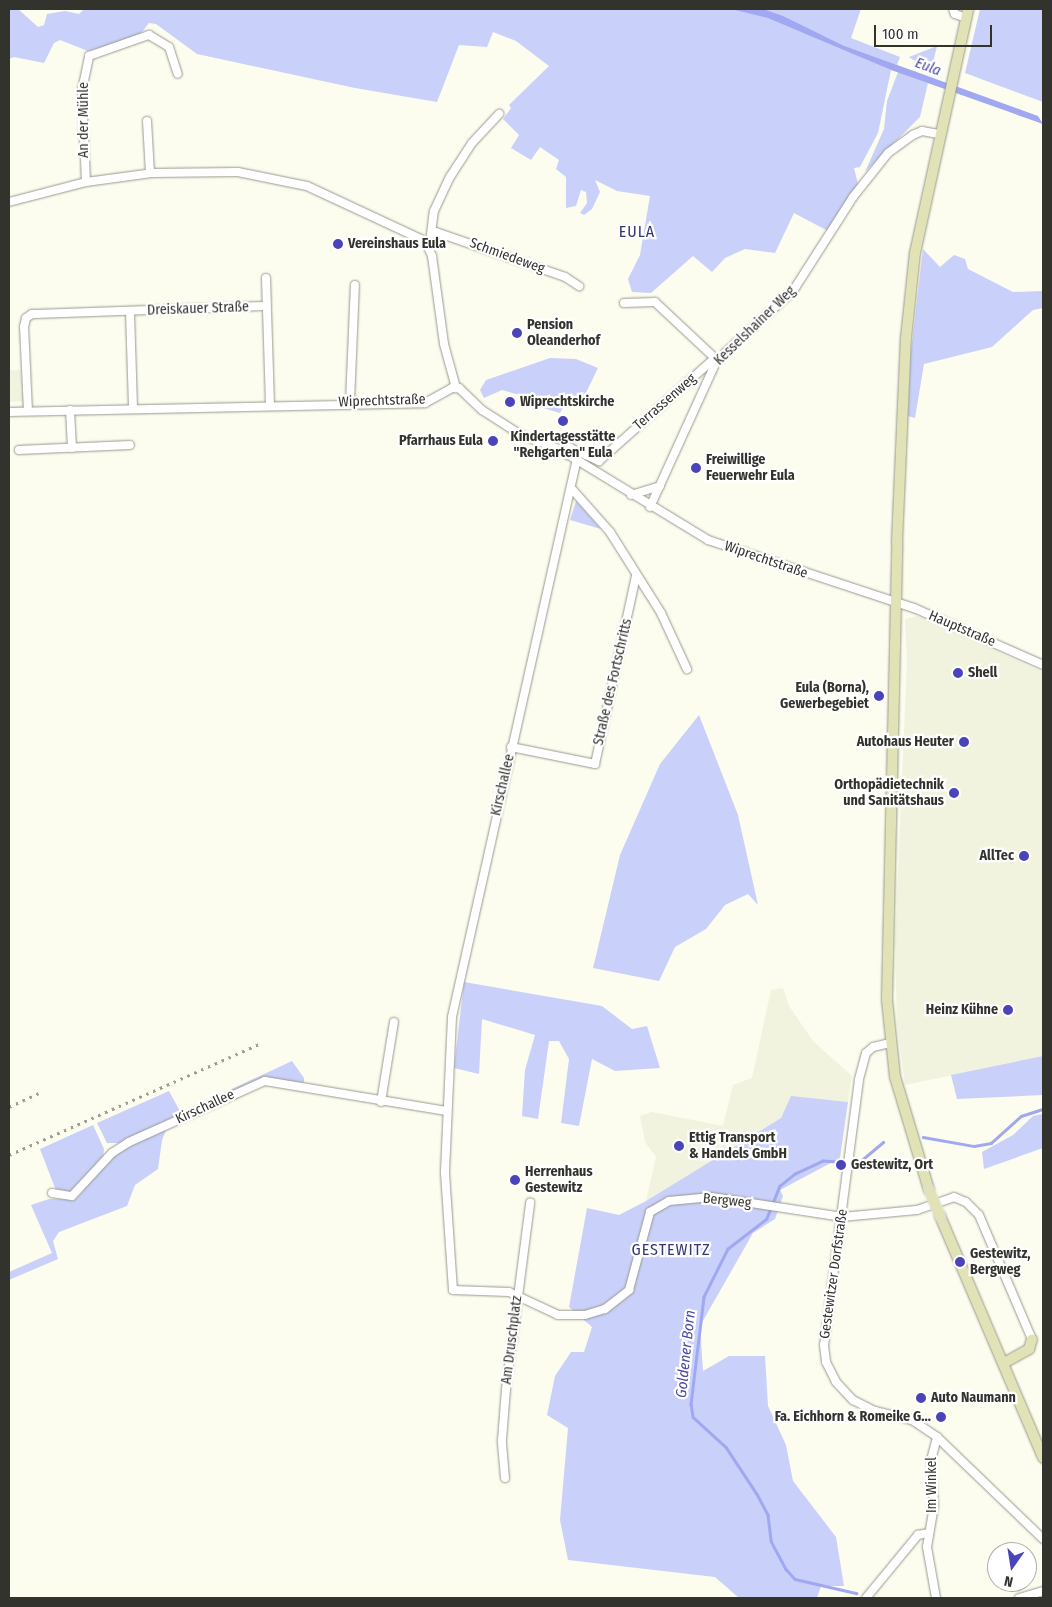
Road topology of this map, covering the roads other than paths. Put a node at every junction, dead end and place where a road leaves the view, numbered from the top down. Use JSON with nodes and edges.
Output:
{"nodes":[{"id":1,"x":953,"y":9,"type":"edge"},
{"id":2,"x":967,"y":14,"type":"edge"},
{"id":3,"x":178,"y":74,"type":"dead end"},
{"id":4,"x":499,"y":114,"type":"dead end"},
{"id":5,"x":146,"y":121,"type":"dead end"},
{"id":6,"x":939,"y":134,"type":"junction"},
{"id":7,"x":150,"y":173,"type":"junction"},
{"id":8,"x":86,"y":182,"type":"junction"},
{"id":9,"x":9,"y":202,"type":"edge"},
{"id":10,"x":433,"y":231,"type":"junction"},
{"id":11,"x":425,"y":241,"type":"junction"},
{"id":12,"x":266,"y":278,"type":"dead end"},
{"id":13,"x":355,"y":285,"type":"dead end"},
{"id":14,"x":579,"y":286,"type":"dead end"},
{"id":15,"x":624,"y":303,"type":"dead end"},
{"id":16,"x":266,"y":306,"type":"junction"},
{"id":17,"x":130,"y":312,"type":"junction"},
{"id":18,"x":716,"y":359,"type":"junction"},
{"id":19,"x":456,"y":388,"type":"junction"},
{"id":20,"x":350,"y":402,"type":"junction"},
{"id":21,"x":270,"y":406,"type":"junction"},
{"id":22,"x":133,"y":409,"type":"junction"},
{"id":23,"x":70,"y":410,"type":"junction"},
{"id":24,"x":28,"y":411,"type":"junction"},
{"id":25,"x":9,"y":412,"type":"edge"},
{"id":26,"x":130,"y":445,"type":"dead end"},
{"id":27,"x":72,"y":448,"type":"junction"},
{"id":28,"x":19,"y":450,"type":"dead end"},
{"id":29,"x":567,"y":455,"type":"junction"},
{"id":30,"x":576,"y":463,"type":"junction"},
{"id":31,"x":662,"y":485,"type":"junction"},
{"id":32,"x":571,"y":488,"type":"junction"},
{"id":33,"x":630,"y":495,"type":"junction"},
{"id":34,"x":650,"y":507,"type":"junction"},
{"id":35,"x":636,"y":576,"type":"junction"},
{"id":36,"x":878,"y":597,"type":"joint"},
{"id":37,"x":896,"y":602,"type":"junction"},
{"id":38,"x":1043,"y":665,"type":"edge"},
{"id":39,"x":687,"y":669,"type":"dead end"},
{"id":40,"x":511,"y":747,"type":"junction"},
{"id":41,"x":394,"y":1022,"type":"dead end"},
{"id":42,"x":890,"y":1043,"type":"junction"},
{"id":43,"x":381,"y":1102,"type":"junction"},
{"id":44,"x":447,"y":1111,"type":"junction"},
{"id":45,"x":52,"y":1193,"type":"dead end"},
{"id":46,"x":530,"y":1203,"type":"dead end"},
{"id":47,"x":842,"y":1217,"type":"junction"},
{"id":48,"x":454,"y":1290,"type":"joint"},
{"id":49,"x":518,"y":1296,"type":"junction"},
{"id":50,"x":1032,"y":1339,"type":"joint"},
{"id":51,"x":1004,"y":1363,"type":"junction"},
{"id":52,"x":937,"y":1437,"type":"junction"},
{"id":53,"x":1043,"y":1458,"type":"edge"},
{"id":54,"x":506,"y":1478,"type":"dead end"},
{"id":55,"x":928,"y":1533,"type":"junction"},
{"id":56,"x":1043,"y":1539,"type":"edge"},
{"id":57,"x":1043,"y":1591,"type":"edge"},
{"id":58,"x":866,"y":1598,"type":"edge"},
{"id":59,"x":936,"y":1598,"type":"edge"},
{"id":60,"x":1019,"y":1598,"type":"edge"}],
"edges":[{"from":1,"to":2,"type":"street"},
{"from":2,"to":6,"type":"main road"},
{"from":3,"to":8,"type":"street","name":"An der Mühle"},
{"from":4,"to":10,"type":"street"},
{"from":5,"to":7,"type":"street"},
{"from":6,"to":18,"type":"street","name":"Kesselshainer Weg"},
{"from":6,"to":37,"type":"main road"},
{"from":7,"to":8,"type":"street"},
{"from":7,"to":11,"type":"street"},
{"from":8,"to":9,"type":"street"},
{"from":10,"to":11,"type":"street"},
{"from":10,"to":14,"type":"street","name":"Schmiedeweg"},
{"from":11,"to":19,"type":"street"},
{"from":12,"to":16,"type":"street","name":"Dreiskauer Straße"},
{"from":13,"to":20,"type":"street"},
{"from":15,"to":18,"type":"street"},
{"from":16,"to":17,"type":"street","name":"Dreiskauer Straße"},
{"from":16,"to":21,"type":"street","name":"Dreiskauer Straße"},
{"from":17,"to":22,"type":"street","name":"Dreiskauer Straße"},
{"from":17,"to":24,"type":"street","name":"Dreiskauer Straße"},
{"from":18,"to":29,"type":"street","name":"Terrassenweg"},
{"from":18,"to":31,"type":"street","name":"Kesselshainer Weg"},
{"from":19,"to":20,"type":"street","name":"Wiprechtstraße"},
{"from":19,"to":29,"type":"street","name":"Wiprechtstraße"},
{"from":20,"to":21,"type":"street","name":"Wiprechtstraße"},
{"from":21,"to":22,"type":"street","name":"Wiprechtstraße"},
{"from":22,"to":23,"type":"street","name":"Wiprechtstraße"},
{"from":23,"to":24,"type":"street","name":"Wiprechtstraße"},
{"from":23,"to":27,"type":"street"},
{"from":24,"to":25,"type":"street","name":"Wiprechtstraße"},
{"from":26,"to":27,"type":"street"},
{"from":27,"to":28,"type":"street"},
{"from":29,"to":30,"type":"street","name":"Wiprechtstraße"},
{"from":30,"to":32,"type":"street","name":"Kirschallee"},
{"from":30,"to":33,"type":"street","name":"Wiprechtstraße"},
{"from":31,"to":33,"type":"street"},
{"from":31,"to":34,"type":"street","name":"Kesselshainer Weg"},
{"from":32,"to":35,"type":"street"},
{"from":32,"to":40,"type":"street","name":"Kirschallee"},
{"from":33,"to":34,"type":"street","name":"Wiprechtstraße"},
{"from":34,"to":36,"type":"street","name":"Wiprechtstraße"},
{"from":35,"to":39,"type":"street"},
{"from":35,"to":40,"type":"street","name":"Straße des Fortschritts"},
{"from":36,"to":37,"type":"street","name":"Hauptstraße"},
{"from":37,"to":38,"type":"street","name":"Hauptstraße"},
{"from":37,"to":42,"type":"main road"},
{"from":40,"to":44,"type":"street","name":"Kirschallee"},
{"from":41,"to":43,"type":"street"},
{"from":42,"to":47,"type":"street","name":"Gestewitzer Dorfstraße"},
{"from":42,"to":51,"type":"main road","bridge":true},
{"from":43,"to":44,"type":"street","name":"Kirschallee"},
{"from":43,"to":45,"type":"street","name":"Kirschallee"},
{"from":44,"to":48,"type":"street","name":"Kirschallee"},
{"from":46,"to":49,"type":"street","name":"Am Druschplatz"},
{"from":47,"to":49,"type":"street","name":"Bergweg"},
{"from":47,"to":50,"type":"street","name":"Bergweg"},
{"from":47,"to":52,"type":"street","name":"Gestewitzer Dorfstraße"},
{"from":48,"to":49,"type":"street","name":"Bergweg"},
{"from":49,"to":54,"type":"street","name":"Am Druschplatz"},
{"from":50,"to":51,"type":"main road"},
{"from":51,"to":53,"type":"main road"},
{"from":52,"to":55,"type":"street","name":"Im Winkel"},
{"from":52,"to":56,"type":"street","name":"Gestewitzer Dorfstraße"},
{"from":55,"to":58,"type":"street","name":"Im Winkel"},
{"from":55,"to":59,"type":"street","name":"Im Winkel"},
{"from":57,"to":60,"type":"street"}]}
